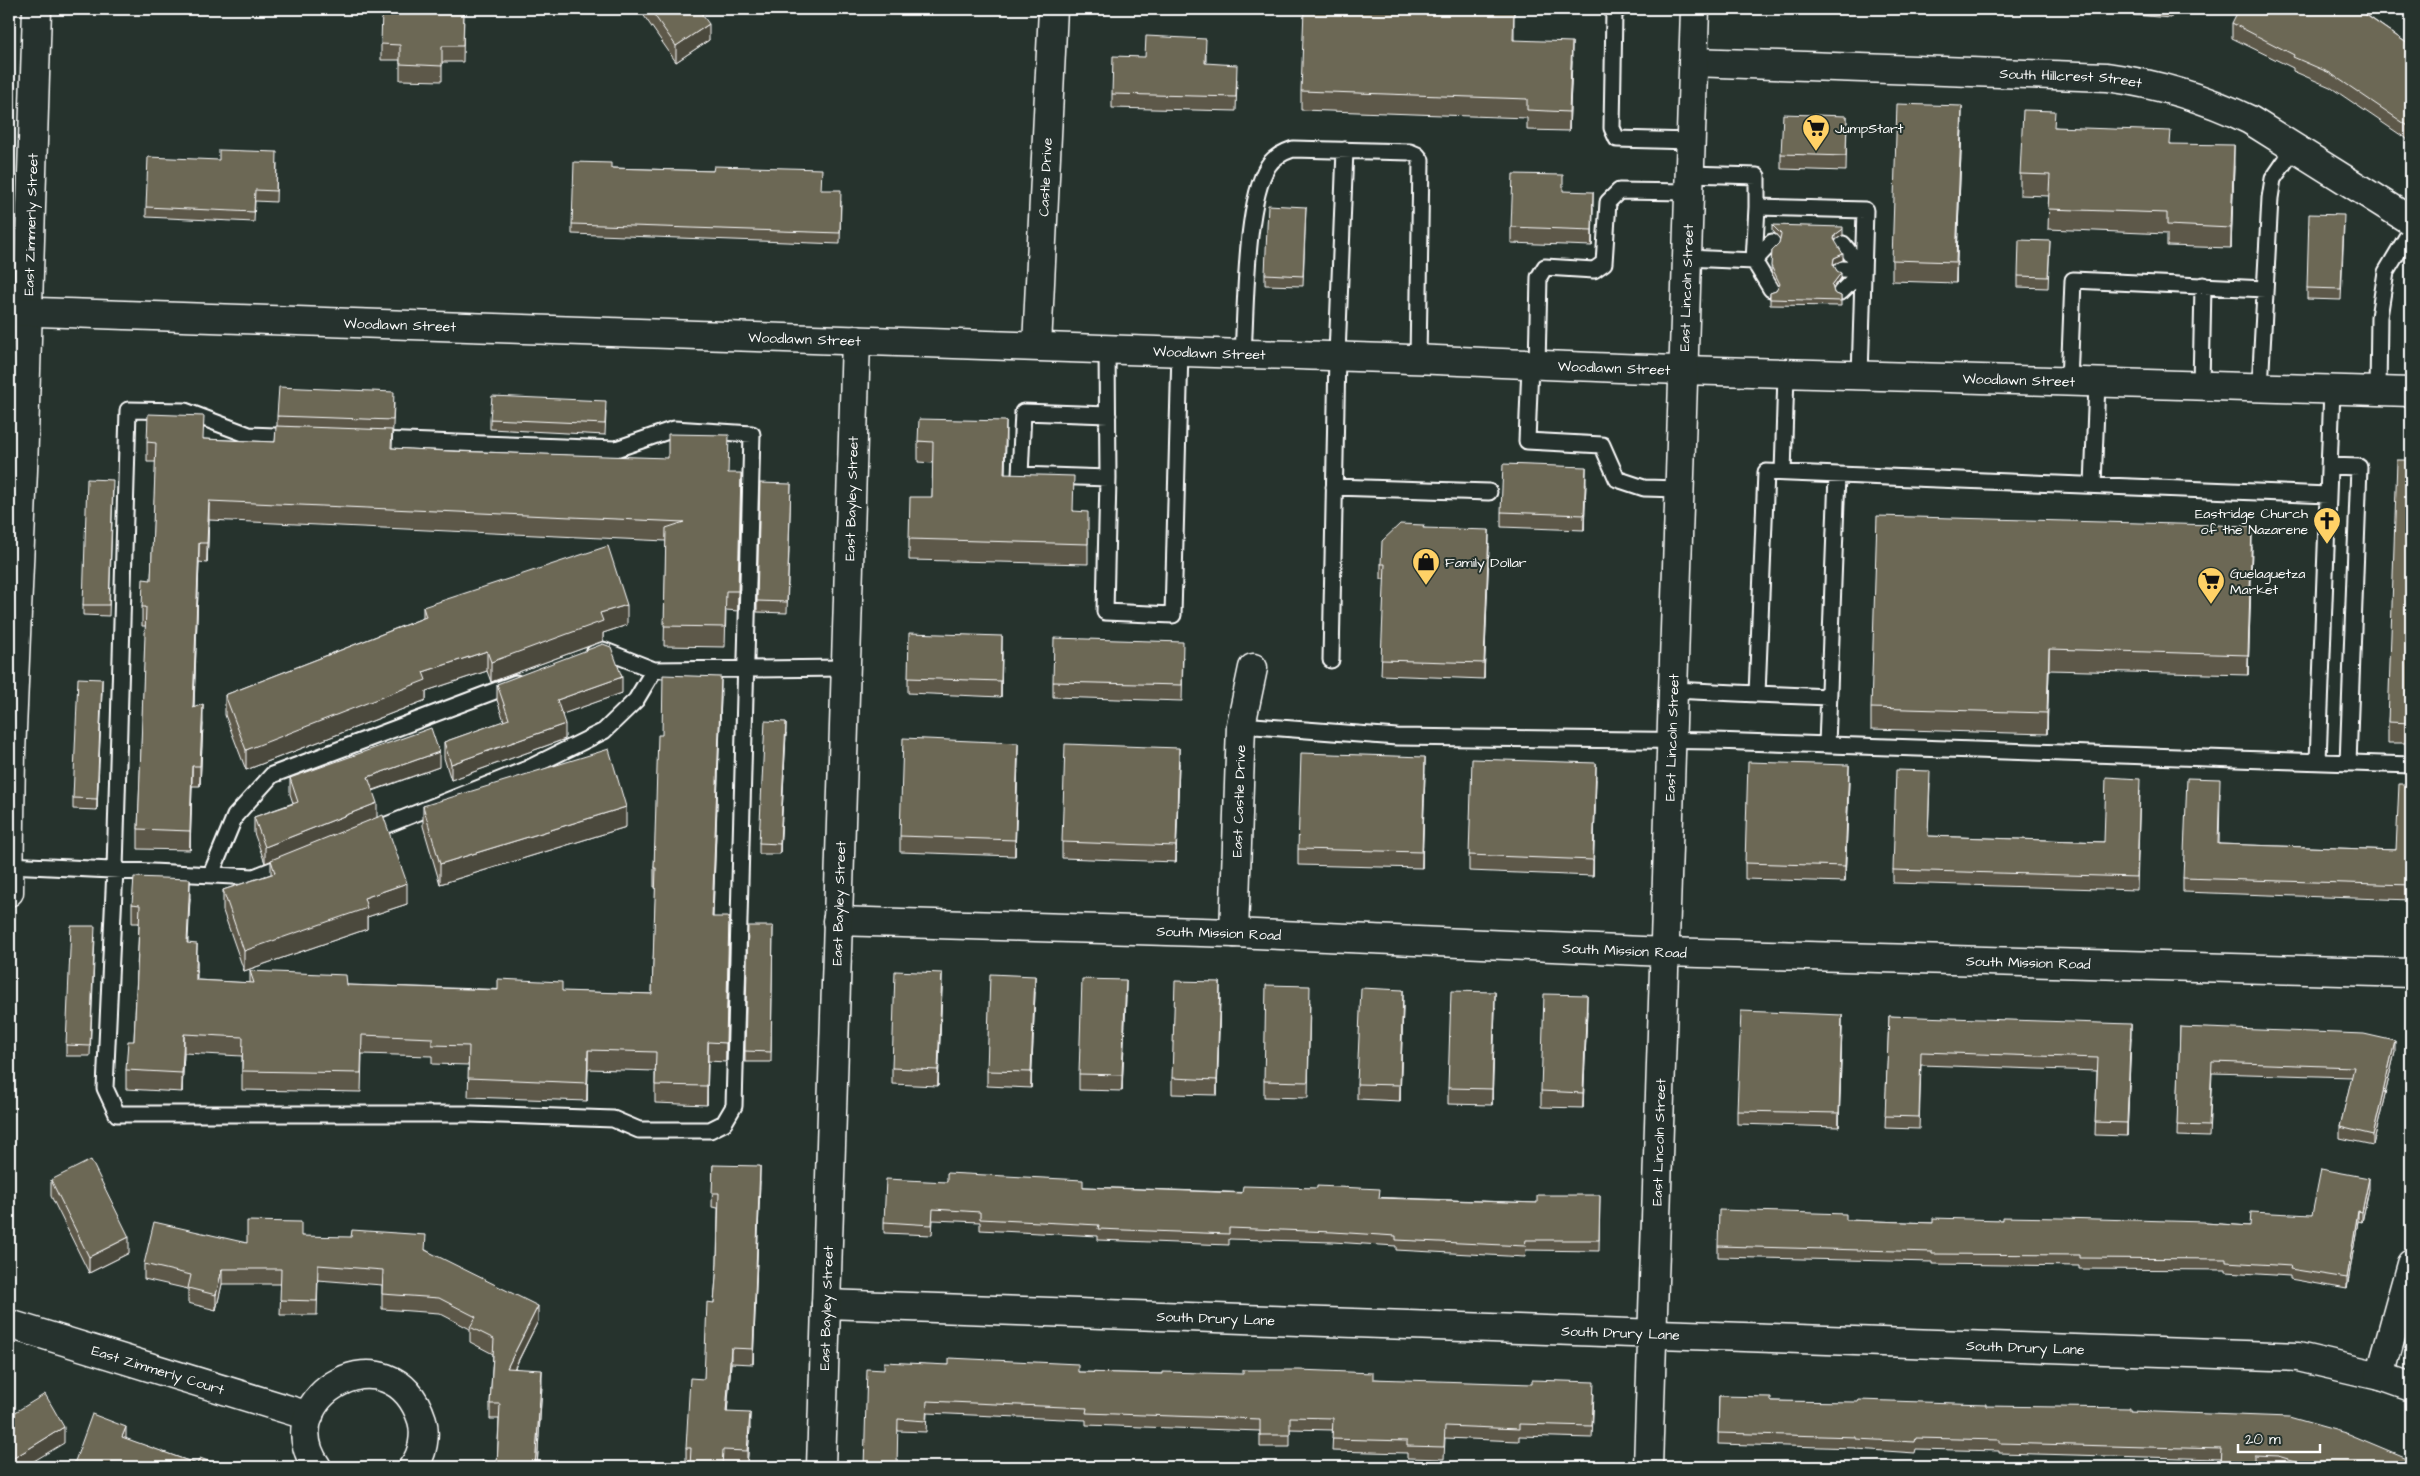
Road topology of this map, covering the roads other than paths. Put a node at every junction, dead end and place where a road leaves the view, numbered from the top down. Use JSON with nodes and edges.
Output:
{"nodes":[{"id":1,"x":37,"y":9,"type":"edge"},
{"id":2,"x":1053,"y":9,"type":"edge"},
{"id":3,"x":1619,"y":9,"type":"edge"},
{"id":4,"x":1695,"y":9,"type":"edge"},
{"id":5,"x":1692,"y":62,"type":"junction"},
{"id":6,"x":1691,"y":141,"type":"junction"},
{"id":7,"x":2295,"y":147,"type":"junction"},
{"id":8,"x":1345,"y":150,"type":"junction"},
{"id":9,"x":1690,"y":183,"type":"junction"},
{"id":10,"x":1757,"y":207,"type":"junction"},
{"id":11,"x":2411,"y":221,"type":"edge"},
{"id":12,"x":2411,"y":230,"type":"edge"},
{"id":13,"x":1772,"y":242,"type":"dead end"},
{"id":14,"x":1843,"y":244,"type":"dead end"},
{"id":15,"x":1687,"y":258,"type":"junction"},
{"id":16,"x":1754,"y":261,"type":"junction"},
{"id":17,"x":1772,"y":267,"type":"edge"},
{"id":18,"x":1842,"y":269,"type":"dead end"},
{"id":19,"x":1863,"y":270,"type":"junction"},
{"id":20,"x":2204,"y":285,"type":"junction"},
{"id":21,"x":1771,"y":289,"type":"dead end"},
{"id":22,"x":2265,"y":289,"type":"junction"},
{"id":23,"x":1842,"y":292,"type":"dead end"},
{"id":24,"x":18,"y":311,"type":"edge"},
{"id":25,"x":856,"y":340,"type":"junction"},
{"id":26,"x":1037,"y":346,"type":"junction"},
{"id":27,"x":1107,"y":348,"type":"junction"},
{"id":28,"x":1180,"y":352,"type":"junction"},
{"id":29,"x":1243,"y":354,"type":"junction"},
{"id":30,"x":1337,"y":355,"type":"junction"},
{"id":31,"x":1418,"y":360,"type":"junction"},
{"id":32,"x":1533,"y":365,"type":"junction"},
{"id":33,"x":1684,"y":370,"type":"junction"},
{"id":34,"x":1786,"y":374,"type":"junction"},
{"id":35,"x":1860,"y":376,"type":"junction"},
{"id":36,"x":2069,"y":382,"type":"junction"},
{"id":37,"x":2097,"y":383,"type":"junction"},
{"id":38,"x":2201,"y":386,"type":"junction"},
{"id":39,"x":2260,"y":388,"type":"junction"},
{"id":40,"x":2332,"y":390,"type":"junction"},
{"id":41,"x":2378,"y":391,"type":"junction"},
{"id":42,"x":2411,"y":392,"type":"edge"},
{"id":43,"x":1108,"y":415,"type":"junction"},
{"id":44,"x":2329,"y":466,"type":"junction"},
{"id":45,"x":1783,"y":473,"type":"junction"},
{"id":46,"x":1837,"y":475,"type":"junction"},
{"id":47,"x":1108,"y":478,"type":"junction"},
{"id":48,"x":2093,"y":485,"type":"junction"},
{"id":49,"x":1334,"y":487,"type":"junction"},
{"id":50,"x":1680,"y":489,"type":"junction"},
{"id":51,"x":1489,"y":492,"type":"dead end"},
{"id":52,"x":2328,"y":494,"type":"junction"},
{"id":53,"x":576,"y":660,"type":"edge"},
{"id":54,"x":1331,"y":660,"type":"dead end"},
{"id":55,"x":745,"y":668,"type":"junction"},
{"id":56,"x":845,"y":668,"type":"junction"},
{"id":57,"x":1253,"y":668,"type":"dead end"},
{"id":58,"x":654,"y":670,"type":"junction"},
{"id":59,"x":530,"y":678,"type":"edge"},
{"id":60,"x":1673,"y":690,"type":"junction"},
{"id":61,"x":1757,"y":694,"type":"junction"},
{"id":62,"x":1829,"y":696,"type":"junction"},
{"id":63,"x":1241,"y":725,"type":"junction"},
{"id":64,"x":1672,"y":740,"type":"junction"},
{"id":65,"x":1828,"y":745,"type":"junction"},
{"id":66,"x":2318,"y":762,"type":"junction"},
{"id":67,"x":2348,"y":762,"type":"junction"},
{"id":68,"x":2411,"y":765,"type":"edge"},
{"id":69,"x":354,"y":838,"type":"edge"},
{"id":70,"x":299,"y":860,"type":"edge"},
{"id":71,"x":9,"y":865,"type":"edge"},
{"id":72,"x":115,"y":869,"type":"junction"},
{"id":73,"x":210,"y":874,"type":"junction"},
{"id":74,"x":9,"y":892,"type":"edge"},
{"id":75,"x":837,"y":921,"type":"junction"},
{"id":76,"x":1234,"y":933,"type":"junction"},
{"id":77,"x":1665,"y":952,"type":"junction"},
{"id":78,"x":2411,"y":973,"type":"edge"},
{"id":79,"x":2411,"y":1264,"type":"edge"},
{"id":80,"x":826,"y":1304,"type":"junction"},
{"id":81,"x":9,"y":1324,"type":"edge"},
{"id":82,"x":1652,"y":1334,"type":"junction"},
{"id":83,"x":2380,"y":1376,"type":"junction"},
{"id":84,"x":2411,"y":1387,"type":"edge"},
{"id":85,"x":309,"y":1416,"type":"junction"},
{"id":86,"x":317,"y":1467,"type":"edge"},
{"id":87,"x":413,"y":1467,"type":"edge"},
{"id":88,"x":821,"y":1467,"type":"edge"},
{"id":89,"x":1648,"y":1467,"type":"edge"}],
"edges":[{"from":1,"to":24,"type":"street","name":"East Zimmerly Street"},
{"from":2,"to":26,"type":"street","name":"Castle Drive"},
{"from":3,"to":6,"type":"lane"},
{"from":4,"to":5,"type":"street","name":"East Lincoln Street"},
{"from":5,"to":6,"type":"street","name":"East Lincoln Street"},
{"from":5,"to":7,"type":"street","name":"South Hillcrest Street"},
{"from":6,"to":9,"type":"street","name":"East Lincoln Street"},
{"from":7,"to":11,"type":"street","name":"South Hillcrest Street"},
{"from":7,"to":22,"type":"lane"},
{"from":8,"to":29,"type":"lane"},
{"from":8,"to":30,"type":"lane"},
{"from":8,"to":31,"type":"lane"},
{"from":9,"to":10,"type":"lane"},
{"from":9,"to":15,"type":"street","name":"East Lincoln Street"},
{"from":9,"to":32,"type":"lane"},
{"from":10,"to":16,"type":"lane"},
{"from":10,"to":19,"type":"lane"},
{"from":12,"to":41,"type":"lane"},
{"from":13,"to":16,"type":"lane"},
{"from":14,"to":19,"type":"lane"},
{"from":15,"to":16,"type":"lane"},
{"from":15,"to":33,"type":"street","name":"East Lincoln Street"},
{"from":16,"to":17,"type":"lane"},
{"from":16,"to":21,"type":"lane"},
{"from":18,"to":19,"type":"lane"},
{"from":19,"to":23,"type":"lane"},
{"from":19,"to":35,"type":"lane"},
{"from":20,"to":22,"type":"lane"},
{"from":20,"to":36,"type":"lane"},
{"from":20,"to":38,"type":"lane"},
{"from":22,"to":39,"type":"lane"},
{"from":24,"to":25,"type":"street","name":"Woodlawn Street"},
{"from":24,"to":71,"type":"street","name":"East Zimmerly Street"},
{"from":25,"to":26,"type":"street","name":"Woodlawn Street"},
{"from":25,"to":56,"type":"street","name":"East Bayley Street"},
{"from":26,"to":27,"type":"street","name":"Woodlawn Street"},
{"from":27,"to":28,"type":"street","name":"Woodlawn Street"},
{"from":27,"to":43,"type":"lane"},
{"from":28,"to":29,"type":"street","name":"Woodlawn Street"},
{"from":28,"to":47,"type":"lane"},
{"from":29,"to":30,"type":"street","name":"Woodlawn Street"},
{"from":30,"to":31,"type":"street","name":"Woodlawn Street"},
{"from":30,"to":49,"type":"lane"},
{"from":31,"to":32,"type":"street","name":"Woodlawn Street"},
{"from":32,"to":33,"type":"street","name":"Woodlawn Street"},
{"from":32,"to":50,"type":"lane"},
{"from":33,"to":34,"type":"street","name":"Woodlawn Street"},
{"from":33,"to":50,"type":"street","name":"East Lincoln Street"},
{"from":34,"to":35,"type":"street","name":"Woodlawn Street"},
{"from":34,"to":45,"type":"lane"},
{"from":35,"to":36,"type":"street","name":"Woodlawn Street"},
{"from":36,"to":37,"type":"street","name":"Woodlawn Street"},
{"from":37,"to":38,"type":"street","name":"Woodlawn Street"},
{"from":37,"to":48,"type":"lane"},
{"from":38,"to":39,"type":"street","name":"Woodlawn Street"},
{"from":39,"to":40,"type":"street","name":"Woodlawn Street"},
{"from":40,"to":41,"type":"street","name":"Woodlawn Street"},
{"from":40,"to":44,"type":"lane"},
{"from":41,"to":42,"type":"street","name":"Woodlawn Street"},
{"from":43,"to":47,"type":"lane"},
{"from":43,"to":47,"type":"lane"},
{"from":44,"to":52,"type":"lane"},
{"from":44,"to":67,"type":"lane"},
{"from":45,"to":46,"type":"lane"},
{"from":45,"to":61,"type":"lane"},
{"from":46,"to":48,"type":"lane"},
{"from":46,"to":62,"type":"lane"},
{"from":48,"to":52,"type":"lane"},
{"from":49,"to":51,"type":"lane"},
{"from":49,"to":54,"type":"lane"},
{"from":50,"to":60,"type":"street","name":"East Lincoln Street"},
{"from":52,"to":66,"type":"lane"},
{"from":53,"to":58,"type":"lane"},
{"from":55,"to":56,"type":"lane"},
{"from":55,"to":58,"type":"lane"},
{"from":55,"to":72,"type":"lane"},
{"from":55,"to":72,"type":"lane"},
{"from":56,"to":75,"type":"street","name":"East Bayley Street"},
{"from":57,"to":63,"type":"street","name":"East Castle Drive"},
{"from":58,"to":69,"type":"lane"},
{"from":59,"to":73,"type":"lane"},
{"from":60,"to":61,"type":"lane"},
{"from":60,"to":64,"type":"street","name":"East Lincoln Street"},
{"from":61,"to":62,"type":"lane"},
{"from":62,"to":65,"type":"lane"},
{"from":63,"to":64,"type":"lane"},
{"from":63,"to":76,"type":"street","name":"East Castle Drive"},
{"from":64,"to":65,"type":"lane"},
{"from":64,"to":77,"type":"street","name":"East Lincoln Street"},
{"from":65,"to":66,"type":"lane"},
{"from":66,"to":67,"type":"lane"},
{"from":67,"to":68,"type":"lane"},
{"from":70,"to":73,"type":"lane"},
{"from":71,"to":72,"type":"lane"},
{"from":71,"to":74,"type":"street","name":"East Zimmerly Street"},
{"from":72,"to":73,"type":"lane"},
{"from":75,"to":76,"type":"street","name":"South Mission Road"},
{"from":75,"to":80,"type":"street","name":"East Bayley Street"},
{"from":76,"to":77,"type":"street","name":"South Mission Road"},
{"from":77,"to":78,"type":"street","name":"South Mission Road"},
{"from":77,"to":82,"type":"street","name":"East Lincoln Street"},
{"from":79,"to":83,"type":"street"},
{"from":80,"to":82,"type":"street","name":"South Drury Lane"},
{"from":80,"to":88,"type":"street","name":"East Bayley Street"},
{"from":81,"to":85,"type":"street","name":"East Zimmerly Court"},
{"from":82,"to":83,"type":"street","name":"South Drury Lane"},
{"from":82,"to":89,"type":"street","name":"East Lincoln Street"},
{"from":83,"to":84,"type":"street","name":"South Drury Lane"},
{"from":85,"to":86,"type":"street"},
{"from":85,"to":87,"type":"street"}]}
